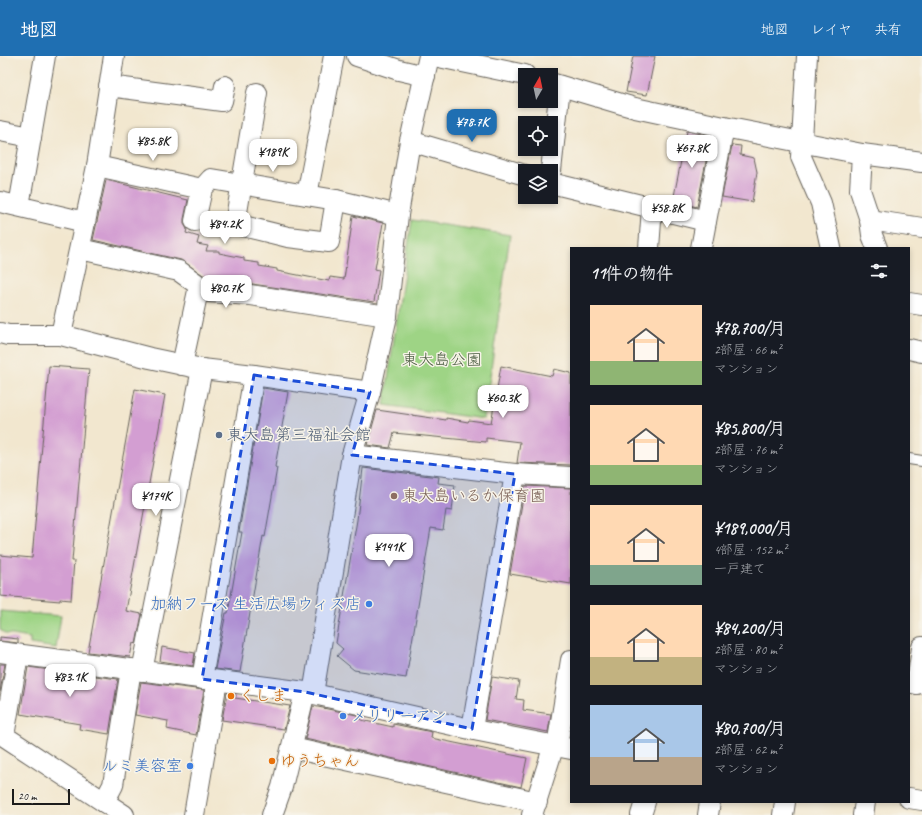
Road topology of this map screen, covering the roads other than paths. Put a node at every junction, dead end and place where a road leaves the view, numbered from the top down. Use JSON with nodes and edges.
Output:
{"nodes":[{"id":1,"x":45,"y":56,"type":"edge"},
{"id":2,"x":114,"y":56,"type":"edge"},
{"id":3,"x":334,"y":56,"type":"edge"},
{"id":4,"x":357,"y":56,"type":"edge"},
{"id":5,"x":429,"y":56,"type":"edge"},
{"id":6,"x":434,"y":56,"type":"edge"},
{"id":7,"x":807,"y":56,"type":"edge"},
{"id":8,"x":518,"y":74,"type":"edge"},
{"id":9,"x":425,"y":76,"type":"junction"},
{"id":10,"x":558,"y":85,"type":"edge"},
{"id":11,"x":110,"y":86,"type":"junction"},
{"id":12,"x":225,"y":86,"type":"dead end"},
{"id":13,"x":258,"y":93,"type":"dead end"},
{"id":14,"x":555,"y":108,"type":"edge"},
{"id":15,"x":724,"y":127,"type":"junction"},
{"id":16,"x":0,"y":131,"type":"edge"},
{"id":17,"x":31,"y":136,"type":"junction"},
{"id":18,"x":410,"y":141,"type":"junction"},
{"id":19,"x":801,"y":142,"type":"junction"},
{"id":20,"x":862,"y":154,"type":"junction"},
{"id":21,"x":922,"y":162,"type":"edge"},
{"id":22,"x":551,"y":164,"type":"edge"},
{"id":23,"x":97,"y":166,"type":"junction"},
{"id":24,"x":518,"y":173,"type":"edge"},
{"id":25,"x":243,"y":184,"type":"junction"},
{"id":26,"x":558,"y":185,"type":"edge"},
{"id":27,"x":202,"y":189,"type":"junction"},
{"id":28,"x":307,"y":195,"type":"junction"},
{"id":29,"x":336,"y":200,"type":"junction"},
{"id":30,"x":9,"y":204,"type":"edge"},
{"id":31,"x":652,"y":208,"type":"junction"},
{"id":32,"x":398,"y":215,"type":"junction"},
{"id":33,"x":870,"y":220,"type":"junction"},
{"id":34,"x":195,"y":221,"type":"dead end"},
{"id":35,"x":706,"y":221,"type":"junction"},
{"id":36,"x":85,"y":222,"type":"junction"},
{"id":37,"x":922,"y":228,"type":"edge"},
{"id":38,"x":649,"y":247,"type":"edge"},
{"id":39,"x":701,"y":247,"type":"edge"},
{"id":40,"x":831,"y":247,"type":"edge"},
{"id":41,"x":877,"y":247,"type":"edge"},
{"id":42,"x":80,"y":249,"type":"junction"},
{"id":43,"x":199,"y":286,"type":"junction"},
{"id":44,"x":910,"y":303,"type":"edge"},
{"id":45,"x":922,"y":305,"type":"edge"},
{"id":46,"x":387,"y":316,"type":"junction"},
{"id":47,"x":0,"y":333,"type":"edge"},
{"id":48,"x":61,"y":335,"type":"junction"},
{"id":49,"x":910,"y":350,"type":"edge"},
{"id":50,"x":922,"y":352,"type":"edge"},
{"id":51,"x":182,"y":365,"type":"junction"},
{"id":52,"x":202,"y":369,"type":"junction"},
{"id":53,"x":254,"y":375,"type":"junction"},
{"id":54,"x":370,"y":392,"type":"junction"},
{"id":55,"x":352,"y":455,"type":"junction"},
{"id":56,"x":910,"y":459,"type":"edge"},
{"id":57,"x":922,"y":461,"type":"edge"},
{"id":58,"x":515,"y":474,"type":"junction"},
{"id":59,"x":570,"y":477,"type":"edge"},
{"id":60,"x":922,"y":647,"type":"edge"},
{"id":61,"x":9,"y":654,"type":"edge"},
{"id":62,"x":570,"y":669,"type":"edge"},
{"id":63,"x":137,"y":670,"type":"junction"},
{"id":64,"x":210,"y":680,"type":"junction"},
{"id":65,"x":910,"y":682,"type":"edge"},
{"id":66,"x":309,"y":693,"type":"junction"},
{"id":67,"x":3,"y":724,"type":"edge"},
{"id":68,"x":472,"y":729,"type":"junction"},
{"id":69,"x":561,"y":746,"type":"edge"},
{"id":70,"x":292,"y":748,"type":"junction"},
{"id":71,"x":910,"y":798,"type":"edge"},
{"id":72,"x":922,"y":800,"type":"edge"},
{"id":73,"x":104,"y":802,"type":"junction"},
{"id":74,"x":645,"y":803,"type":"edge"},
{"id":75,"x":710,"y":803,"type":"edge"},
{"id":76,"x":785,"y":803,"type":"edge"},
{"id":77,"x":865,"y":803,"type":"edge"},
{"id":78,"x":535,"y":808,"type":"edge"},
{"id":79,"x":124,"y":815,"type":"edge"},
{"id":80,"x":194,"y":815,"type":"edge"},
{"id":81,"x":272,"y":815,"type":"edge"},
{"id":82,"x":641,"y":815,"type":"edge"},
{"id":83,"x":708,"y":815,"type":"edge"},
{"id":84,"x":783,"y":815,"type":"edge"},
{"id":85,"x":863,"y":815,"type":"edge"}],
"edges":[{"from":1,"to":17,"type":"street"},
{"from":2,"to":11,"type":"street"},
{"from":3,"to":28,"type":"street"},
{"from":4,"to":9,"type":"street"},
{"from":5,"to":9,"type":"street"},
{"from":6,"to":8,"type":"street"},
{"from":7,"to":19,"type":"street"},
{"from":9,"to":18,"type":"street"},
{"from":10,"to":15,"type":"street"},
{"from":11,"to":12,"type":"street"},
{"from":11,"to":23,"type":"street"},
{"from":13,"to":25,"type":"street"},
{"from":14,"to":22,"type":"street"},
{"from":15,"to":19,"type":"street"},
{"from":15,"to":35,"type":"street"},
{"from":16,"to":17,"type":"street"},
{"from":17,"to":30,"type":"street"},
{"from":18,"to":24,"type":"street"},
{"from":18,"to":32,"type":"street"},
{"from":19,"to":20,"type":"street"},
{"from":19,"to":40,"type":"street"},
{"from":20,"to":21,"type":"street"},
{"from":20,"to":33,"type":"street"},
{"from":23,"to":27,"type":"street"},
{"from":23,"to":36,"type":"street"},
{"from":25,"to":27,"type":"street"},
{"from":25,"to":28,"type":"street"},
{"from":25,"to":29,"type":"street"},
{"from":26,"to":31,"type":"street"},
{"from":27,"to":34,"type":"street"},
{"from":28,"to":29,"type":"street"},
{"from":29,"to":32,"type":"street"},
{"from":30,"to":36,"type":"street"},
{"from":31,"to":35,"type":"street"},
{"from":31,"to":38,"type":"street"},
{"from":32,"to":46,"type":"street"},
{"from":33,"to":37,"type":"street"},
{"from":33,"to":41,"type":"street"},
{"from":35,"to":39,"type":"street"},
{"from":36,"to":42,"type":"street"},
{"from":42,"to":43,"type":"street"},
{"from":42,"to":48,"type":"street"},
{"from":43,"to":46,"type":"street"},
{"from":43,"to":51,"type":"street"},
{"from":44,"to":45,"type":"street"},
{"from":46,"to":54,"type":"street"},
{"from":47,"to":48,"type":"street"},
{"from":48,"to":51,"type":"street"},
{"from":49,"to":50,"type":"street"},
{"from":51,"to":52,"type":"street"},
{"from":52,"to":53,"type":"street"},
{"from":52,"to":63,"type":"street"},
{"from":53,"to":54,"type":"street"},
{"from":53,"to":64,"type":"street"},
{"from":54,"to":55,"type":"street"},
{"from":55,"to":58,"type":"street"},
{"from":55,"to":66,"type":"street"},
{"from":56,"to":57,"type":"lane"},
{"from":58,"to":59,"type":"street"},
{"from":58,"to":68,"type":"street"},
{"from":60,"to":65,"type":"street"},
{"from":61,"to":63,"type":"street"},
{"from":61,"to":67,"type":"street"},
{"from":62,"to":69,"type":"street"},
{"from":63,"to":64,"type":"street"},
{"from":63,"to":73,"type":"street"},
{"from":64,"to":66,"type":"street"},
{"from":64,"to":80,"type":"street"},
{"from":66,"to":68,"type":"street"},
{"from":66,"to":70,"type":"street"},
{"from":67,"to":73,"type":"street"},
{"from":68,"to":69,"type":"street"},
{"from":69,"to":78,"type":"street"},
{"from":70,"to":78,"type":"street"},
{"from":70,"to":81,"type":"street"},
{"from":71,"to":72,"type":"street"},
{"from":73,"to":79,"type":"street"},
{"from":74,"to":82,"type":"street"},
{"from":75,"to":83,"type":"street"},
{"from":76,"to":84,"type":"street"},
{"from":77,"to":85,"type":"street"}]}
